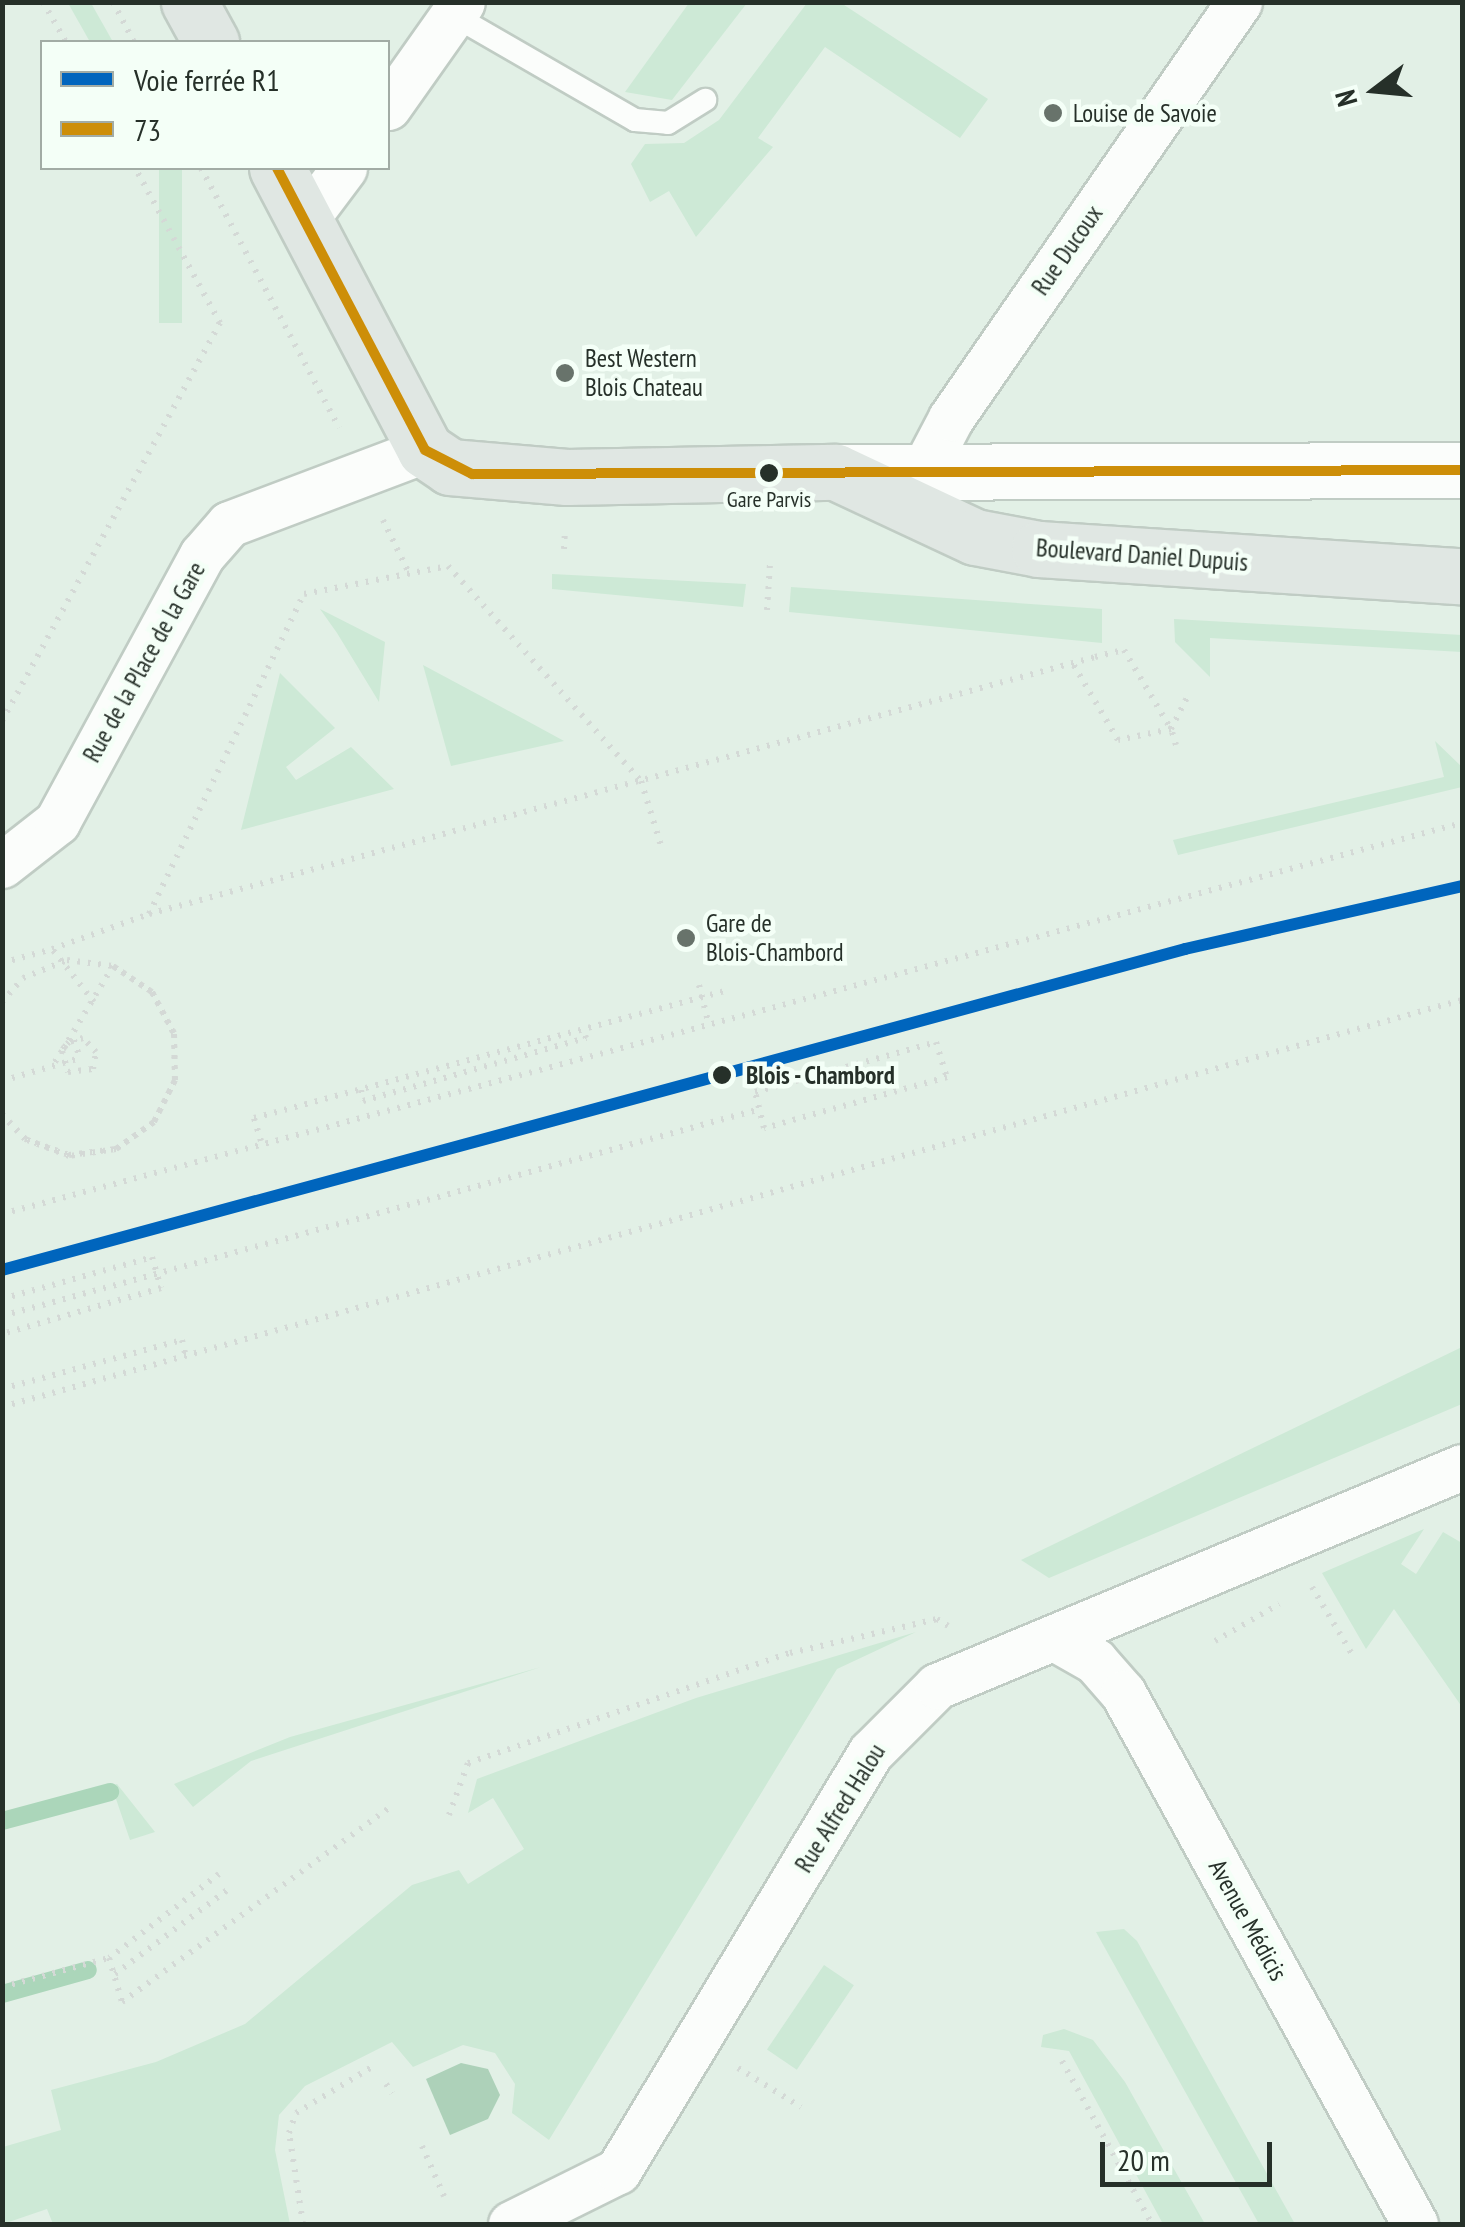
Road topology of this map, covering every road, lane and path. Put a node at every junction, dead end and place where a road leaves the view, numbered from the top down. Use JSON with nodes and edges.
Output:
{"nodes":[{"id":1,"x":44,"y":2,"type":"edge"},
{"id":2,"x":113,"y":2,"type":"edge"},
{"id":3,"x":189,"y":2,"type":"edge"},
{"id":4,"x":1238,"y":2,"type":"edge"},
{"id":5,"x":458,"y":9,"type":"edge"},
{"id":6,"x":65,"y":40,"type":"edge"},
{"id":7,"x":133,"y":40,"type":"edge"},
{"id":8,"x":209,"y":40,"type":"edge"},
{"id":9,"x":705,"y":100,"type":"dead end"},
{"id":10,"x":390,"y":105,"type":"edge"},
{"id":11,"x":136,"y":170,"type":"edge"},
{"id":12,"x":202,"y":170,"type":"edge"},
{"id":13,"x":278,"y":170,"type":"edge"},
{"id":14,"x":343,"y":170,"type":"edge"},
{"id":15,"x":306,"y":220,"type":"junction"},
{"id":16,"x":332,"y":412,"type":"dead end"},
{"id":17,"x":425,"y":450,"type":"junction"},
{"id":18,"x":1462,"y":470,"type":"edge"},
{"id":19,"x":915,"y":487,"type":"junction"},
{"id":20,"x":770,"y":564,"type":"dead end"},
{"id":21,"x":1462,"y":576,"type":"edge"},
{"id":22,"x":767,"y":610,"type":"dead end"},
{"id":23,"x":1073,"y":664,"type":"junction"},
{"id":24,"x":1188,"y":694,"type":"dead end"},
{"id":25,"x":2,"y":721,"type":"edge"},
{"id":26,"x":1170,"y":729,"type":"junction"},
{"id":27,"x":1176,"y":745,"type":"dead end"},
{"id":28,"x":642,"y":781,"type":"junction"},
{"id":29,"x":1462,"y":824,"type":"edge"},
{"id":30,"x":662,"y":849,"type":"dead end"},
{"id":31,"x":2,"y":864,"type":"edge"},
{"id":32,"x":149,"y":914,"type":"junction"},
{"id":33,"x":52,"y":949,"type":"junction"},
{"id":34,"x":2,"y":962,"type":"edge"},
{"id":35,"x":113,"y":966,"type":"junction"},
{"id":36,"x":699,"y":985,"type":"dead end"},
{"id":37,"x":724,"y":991,"type":"dead end"},
{"id":38,"x":702,"y":996,"type":"junction"},
{"id":39,"x":1462,"y":1000,"type":"edge"},
{"id":40,"x":2,"y":1002,"type":"edge"},
{"id":41,"x":94,"y":1002,"type":"junction"},
{"id":42,"x":708,"y":1021,"type":"junction"},
{"id":43,"x":583,"y":1029,"type":"junction"},
{"id":44,"x":72,"y":1041,"type":"junction"},
{"id":45,"x":62,"y":1051,"type":"junction"},
{"id":46,"x":53,"y":1065,"type":"junction"},
{"id":47,"x":456,"y":1075,"type":"junction"},
{"id":48,"x":2,"y":1081,"type":"edge"},
{"id":49,"x":459,"y":1087,"type":"junction"},
{"id":50,"x":360,"y":1090,"type":"junction"},
{"id":51,"x":760,"y":1109,"type":"junction"},
{"id":52,"x":25,"y":1139,"type":"junction"},
{"id":53,"x":261,"y":1141,"type":"junction"},
{"id":54,"x":116,"y":1149,"type":"junction"},
{"id":55,"x":68,"y":1155,"type":"junction"},
{"id":56,"x":2,"y":1214,"type":"edge"},
{"id":57,"x":152,"y":1275,"type":"junction"},
{"id":58,"x":2,"y":1299,"type":"edge"},
{"id":59,"x":2,"y":1316,"type":"edge"},
{"id":60,"x":2,"y":1334,"type":"edge"},
{"id":61,"x":186,"y":1357,"type":"junction"},
{"id":62,"x":2,"y":1389,"type":"edge"},
{"id":63,"x":2,"y":1407,"type":"edge"},
{"id":64,"x":1462,"y":1467,"type":"edge"},
{"id":65,"x":954,"y":1629,"type":"dead end"},
{"id":66,"x":1056,"y":1639,"type":"junction"},
{"id":67,"x":1215,"y":1641,"type":"dead end"},
{"id":68,"x":1352,"y":1654,"type":"dead end"},
{"id":69,"x":392,"y":1806,"type":"dead end"},
{"id":70,"x":449,"y":1816,"type":"dead end"},
{"id":71,"x":219,"y":1874,"type":"dead end"},
{"id":72,"x":230,"y":1888,"type":"dead end"},
{"id":73,"x":108,"y":1958,"type":"junction"},
{"id":74,"x":114,"y":1974,"type":"junction"},
{"id":75,"x":2,"y":1988,"type":"edge"},
{"id":76,"x":1062,"y":2062,"type":"dead end"},
{"id":77,"x":372,"y":2067,"type":"dead end"},
{"id":78,"x":754,"y":2078,"type":"dead end"},
{"id":79,"x":386,"y":2084,"type":"dead end"},
{"id":80,"x":392,"y":2093,"type":"dead end"},
{"id":81,"x":801,"y":2107,"type":"dead end"},
{"id":82,"x":422,"y":2146,"type":"dead end"},
{"id":83,"x":444,"y":2196,"type":"dead end"},
{"id":84,"x":304,"y":2224,"type":"edge"},
{"id":85,"x":511,"y":2224,"type":"edge"},
{"id":86,"x":1152,"y":2224,"type":"edge"},
{"id":87,"x":1415,"y":2224,"type":"edge"}],
"edges":[{"from":1,"to":6,"type":"path"},
{"from":2,"to":7,"type":"path"},
{"from":3,"to":8,"type":"main road"},
{"from":4,"to":19,"type":"street","name":"Rue Ducoux"},
{"from":5,"to":9,"type":"lane"},
{"from":5,"to":10,"type":"street"},
{"from":11,"to":25,"type":"path"},
{"from":12,"to":16,"type":"path"},
{"from":13,"to":15,"type":"main road"},
{"from":14,"to":15,"type":"street"},
{"from":15,"to":17,"type":"main road"},
{"from":17,"to":19,"type":"main road","name":"Boulevard Daniel Dupuis"},
{"from":17,"to":31,"type":"street","name":"Rue de la Place de la Gare"},
{"from":18,"to":19,"type":"main road"},
{"from":19,"to":21,"type":"main road","name":"Boulevard Daniel Dupuis"},
{"from":20,"to":22,"type":"path"},
{"from":23,"to":26,"type":"path"},
{"from":23,"to":26,"type":"path"},
{"from":23,"to":28,"type":"path"},
{"from":24,"to":26,"type":"path"},
{"from":26,"to":27,"type":"path"},
{"from":28,"to":30,"type":"path"},
{"from":28,"to":32,"type":"path"},
{"from":28,"to":32,"type":"path"},
{"from":29,"to":42,"type":"path"},
{"from":32,"to":33,"type":"path"},
{"from":33,"to":34,"type":"path"},
{"from":33,"to":41,"type":"path"},
{"from":35,"to":40,"type":"path","bridge":true},
{"from":35,"to":41,"type":"path"},
{"from":35,"to":54,"type":"path","bridge":true},
{"from":36,"to":38,"type":"path"},
{"from":37,"to":38,"type":"path"},
{"from":38,"to":42,"type":"path"},
{"from":38,"to":43,"type":"path"},
{"from":39,"to":61,"type":"path"},
{"from":41,"to":44,"type":"path"},
{"from":42,"to":49,"type":"path"},
{"from":43,"to":47,"type":"path"},
{"from":43,"to":50,"type":"path"},
{"from":44,"to":45,"type":"path"},
{"from":44,"to":45,"type":"path"},
{"from":44,"to":46,"type":"path","bridge":true},
{"from":45,"to":46,"type":"path"},
{"from":46,"to":48,"type":"path","bridge":true},
{"from":47,"to":49,"type":"path"},
{"from":47,"to":50,"type":"path"},
{"from":49,"to":53,"type":"path"},
{"from":50,"to":53,"type":"path"},
{"from":51,"to":51,"type":"path"},
{"from":51,"to":57,"type":"path"},
{"from":52,"to":54,"type":"path","bridge":true},
{"from":52,"to":55,"type":"path","bridge":true},
{"from":52,"to":55,"type":"path","bridge":true},
{"from":53,"to":56,"type":"path"},
{"from":54,"to":55,"type":"path","bridge":true},
{"from":57,"to":58,"type":"path"},
{"from":57,"to":59,"type":"path"},
{"from":57,"to":60,"type":"path"},
{"from":61,"to":62,"type":"path"},
{"from":61,"to":63,"type":"path"},
{"from":64,"to":66,"type":"street","name":"Rue Alfred Halou"},
{"from":65,"to":70,"type":"path"},
{"from":66,"to":85,"type":"street","name":"Rue Alfred Halou"},
{"from":66,"to":87,"type":"street","name":"Avenue Médicis"},
{"from":67,"to":68,"type":"path"},
{"from":69,"to":74,"type":"path"},
{"from":71,"to":73,"type":"path"},
{"from":72,"to":74,"type":"path"},
{"from":73,"to":74,"type":"path"},
{"from":73,"to":75,"type":"path"},
{"from":76,"to":86,"type":"path"},
{"from":77,"to":84,"type":"path"},
{"from":78,"to":81,"type":"path"},
{"from":79,"to":80,"type":"path"},
{"from":82,"to":83,"type":"path"}]}
